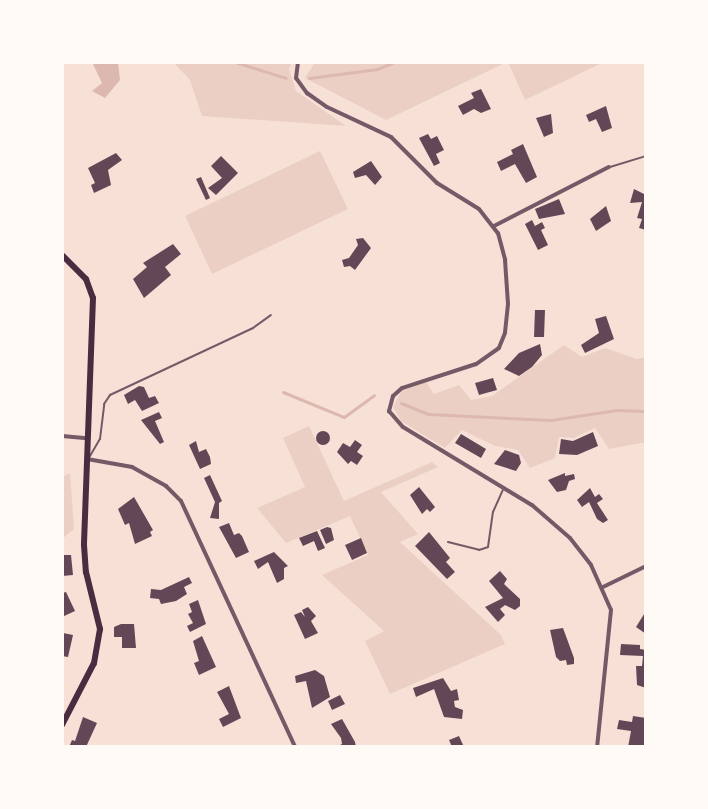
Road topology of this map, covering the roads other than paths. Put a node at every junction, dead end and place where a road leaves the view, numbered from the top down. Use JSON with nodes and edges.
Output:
{"nodes":[{"id":1,"x":298,"y":62,"type":"edge"},
{"id":2,"x":646,"y":156,"type":"edge"},
{"id":3,"x":609,"y":167,"type":"joint"},
{"id":4,"x":494,"y":226,"type":"junction"},
{"id":5,"x":62,"y":255,"type":"edge"},
{"id":6,"x":271,"y":315,"type":"dead end"},
{"id":7,"x":62,"y":436,"type":"edge"},
{"id":8,"x":87,"y":438,"type":"junction"},
{"id":9,"x":87,"y":459,"type":"junction"},
{"id":10,"x":504,"y":488,"type":"junction"},
{"id":11,"x":448,"y":542,"type":"dead end"},
{"id":12,"x":646,"y":566,"type":"edge"},
{"id":13,"x":603,"y":587,"type":"junction"},
{"id":14,"x":62,"y":725,"type":"edge"},
{"id":15,"x":295,"y":747,"type":"edge"},
{"id":16,"x":597,"y":747,"type":"edge"}],
"edges":[{"from":1,"to":4,"type":"street"},
{"from":2,"to":3,"type":"lane"},
{"from":3,"to":4,"type":"street"},
{"from":4,"to":10,"type":"street"},
{"from":5,"to":8,"type":"main road"},
{"from":6,"to":9,"type":"lane"},
{"from":7,"to":8,"type":"street"},
{"from":8,"to":9,"type":"main road"},
{"from":9,"to":14,"type":"main road"},
{"from":9,"to":15,"type":"street"},
{"from":10,"to":11,"type":"lane"},
{"from":10,"to":13,"type":"street"},
{"from":12,"to":13,"type":"street"},
{"from":13,"to":16,"type":"street"}]}
